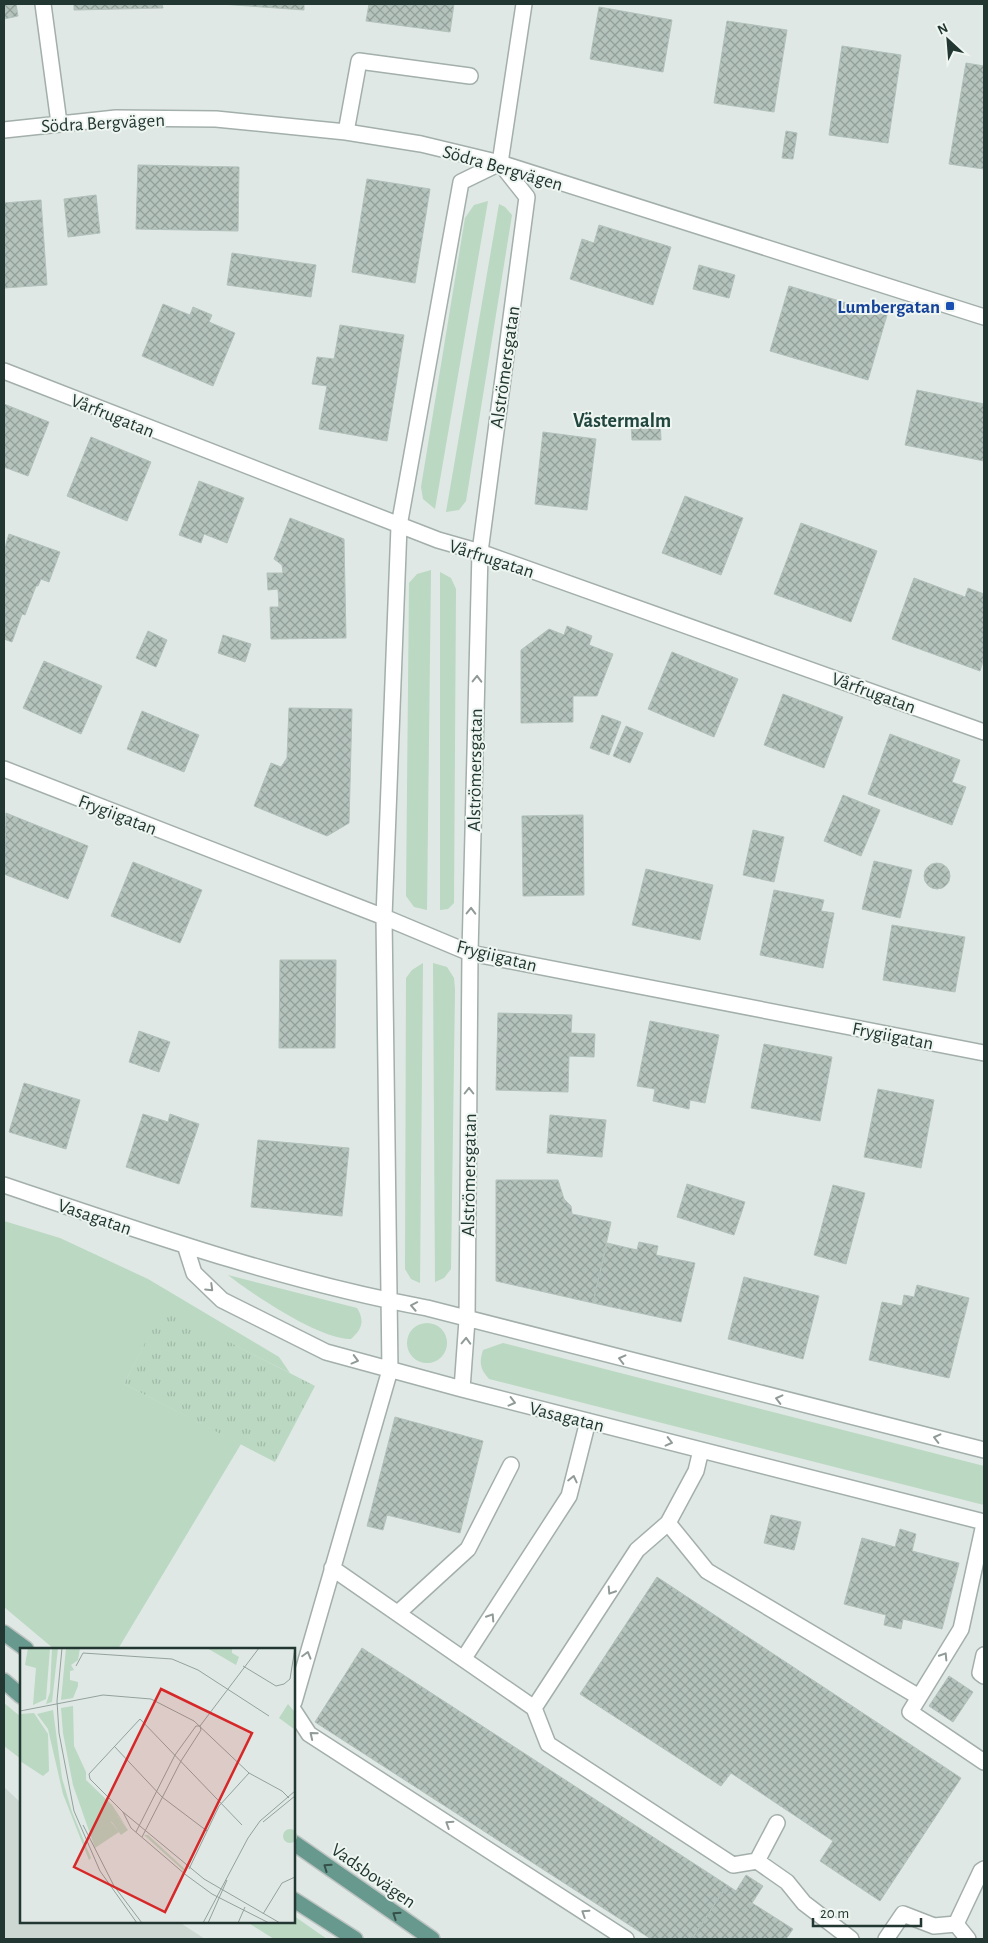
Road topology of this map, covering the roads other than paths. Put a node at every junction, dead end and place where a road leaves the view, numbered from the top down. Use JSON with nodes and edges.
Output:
{"nodes":[{"id":1,"x":43,"y":4,"type":"edge"},
{"id":2,"x":524,"y":4,"type":"edge"},
{"id":3,"x":470,"y":76,"type":"dead end"},
{"id":4,"x":59,"y":123,"type":"junction"},
{"id":5,"x":4,"y":130,"type":"edge"},
{"id":6,"x":346,"y":132,"type":"junction"},
{"id":7,"x":500,"y":163,"type":"junction"},
{"id":8,"x":984,"y":317,"type":"edge"},
{"id":9,"x":4,"y":371,"type":"edge"},
{"id":10,"x":399,"y":526,"type":"junction"},
{"id":11,"x":480,"y":552,"type":"junction"},
{"id":12,"x":984,"y":732,"type":"edge"},
{"id":13,"x":4,"y":770,"type":"edge"},
{"id":14,"x":384,"y":917,"type":"junction"},
{"id":15,"x":470,"y":953,"type":"junction"},
{"id":16,"x":984,"y":1053,"type":"edge"},
{"id":17,"x":4,"y":1185,"type":"edge"},
{"id":18,"x":186,"y":1248,"type":"junction"},
{"id":19,"x":388,"y":1301,"type":"junction"},
{"id":20,"x":467,"y":1320,"type":"junction"},
{"id":21,"x":390,"y":1370,"type":"junction"},
{"id":22,"x":462,"y":1390,"type":"junction"},
{"id":23,"x":588,"y":1421,"type":"junction"},
{"id":24,"x":701,"y":1450,"type":"junction"},
{"id":25,"x":984,"y":1450,"type":"edge"},
{"id":26,"x":511,"y":1465,"type":"dead end"},
{"id":27,"x":668,"y":1523,"type":"junction"},
{"id":28,"x":984,"y":1523,"type":"edge"},
{"id":29,"x":332,"y":1568,"type":"junction"},
{"id":30,"x":398,"y":1613,"type":"junction"},
{"id":31,"x":4,"y":1632,"type":"edge"},
{"id":32,"x":25,"y":1648,"type":"edge"},
{"id":33,"x":984,"y":1655,"type":"edge"},
{"id":34,"x":464,"y":1658,"type":"junction"},
{"id":35,"x":984,"y":1676,"type":"edge"},
{"id":36,"x":4,"y":1681,"type":"edge"},
{"id":37,"x":20,"y":1695,"type":"edge"},
{"id":38,"x":918,"y":1697,"type":"junction"},
{"id":39,"x":295,"y":1698,"type":"edge"},
{"id":40,"x":534,"y":1708,"type":"junction"},
{"id":41,"x":295,"y":1713,"type":"edge"},
{"id":42,"x":984,"y":1762,"type":"edge"},
{"id":43,"x":777,"y":1823,"type":"dead end"},
{"id":44,"x":295,"y":1844,"type":"edge"},
{"id":45,"x":757,"y":1861,"type":"junction"},
{"id":46,"x":984,"y":1869,"type":"edge"},
{"id":47,"x":295,"y":1901,"type":"edge"},
{"id":48,"x":956,"y":1924,"type":"junction"},
{"id":49,"x":355,"y":1939,"type":"edge"},
{"id":50,"x":432,"y":1939,"type":"edge"},
{"id":51,"x":626,"y":1939,"type":"edge"},
{"id":52,"x":851,"y":1939,"type":"edge"},
{"id":53,"x":886,"y":1939,"type":"edge"},
{"id":54,"x":968,"y":1939,"type":"edge"}],
"edges":[{"from":1,"to":4,"type":"street"},
{"from":2,"to":7,"type":"street"},
{"from":3,"to":6,"type":"street"},
{"from":4,"to":5,"type":"street","name":"Södra Bergvägen"},
{"from":4,"to":6,"type":"street","name":"Södra Bergvägen"},
{"from":6,"to":7,"type":"street","name":"Södra Bergvägen"},
{"from":7,"to":8,"type":"street","name":"Södra Bergvägen"},
{"from":7,"to":10,"type":"street"},
{"from":7,"to":11,"type":"street","name":"Alströmersgatan"},
{"from":9,"to":10,"type":"street","name":"Vårfrugatan"},
{"from":10,"to":11,"type":"street","name":"Vårfrugatan"},
{"from":10,"to":14,"type":"street"},
{"from":11,"to":12,"type":"street","name":"Vårfrugatan"},
{"from":15,"to":11,"type":"street","name":"Alströmersgatan","one_way":true},
{"from":13,"to":14,"type":"street","name":"Frygiigatan"},
{"from":14,"to":15,"type":"street","name":"Frygiigatan"},
{"from":14,"to":19,"type":"street"},
{"from":15,"to":16,"type":"street","name":"Frygiigatan"},
{"from":20,"to":15,"type":"street","name":"Alströmersgatan","one_way":true},
{"from":17,"to":18,"type":"street","name":"Vasagatan"},
{"from":18,"to":19,"type":"street","name":"Vasagatan"},
{"from":18,"to":21,"type":"street","name":"Vasagatan","one_way":true},
{"from":20,"to":19,"type":"street","name":"Vasagatan","one_way":true},
{"from":19,"to":21,"type":"street"},
{"from":22,"to":20,"type":"street","name":"Alströmersgatan","one_way":true},
{"from":25,"to":20,"type":"street","name":"Vasagatan","one_way":true},
{"from":21,"to":22,"type":"street","name":"Vasagatan"},
{"from":21,"to":29,"type":"street"},
{"from":22,"to":23,"type":"street","name":"Vasagatan","one_way":true},
{"from":23,"to":24,"type":"street","name":"Vasagatan","one_way":true},
{"from":34,"to":23,"type":"street","one_way":true},
{"from":24,"to":27,"type":"street"},
{"from":24,"to":28,"type":"street","name":"Vasagatan"},
{"from":26,"to":30,"type":"street"},
{"from":27,"to":38,"type":"street"},
{"from":27,"to":40,"type":"street","one_way":true},
{"from":38,"to":28,"type":"street","one_way":true},
{"from":29,"to":30,"type":"street"},
{"from":39,"to":29,"type":"street","one_way":true},
{"from":30,"to":34,"type":"street"},
{"from":31,"to":32,"type":"main road"},
{"from":33,"to":35,"type":"street"},
{"from":34,"to":40,"type":"street"},
{"from":36,"to":37,"type":"main road"},
{"from":38,"to":42,"type":"street"},
{"from":40,"to":45,"type":"street"},
{"from":51,"to":41,"type":"street","one_way":true},
{"from":43,"to":45,"type":"street"},
{"from":50,"to":44,"type":"main road","name":"Vadsbovägen","one_way":true},
{"from":45,"to":52,"type":"street"},
{"from":46,"to":48,"type":"street"},
{"from":47,"to":49,"type":"main road"},
{"from":48,"to":53,"type":"street"},
{"from":48,"to":54,"type":"street"}]}
